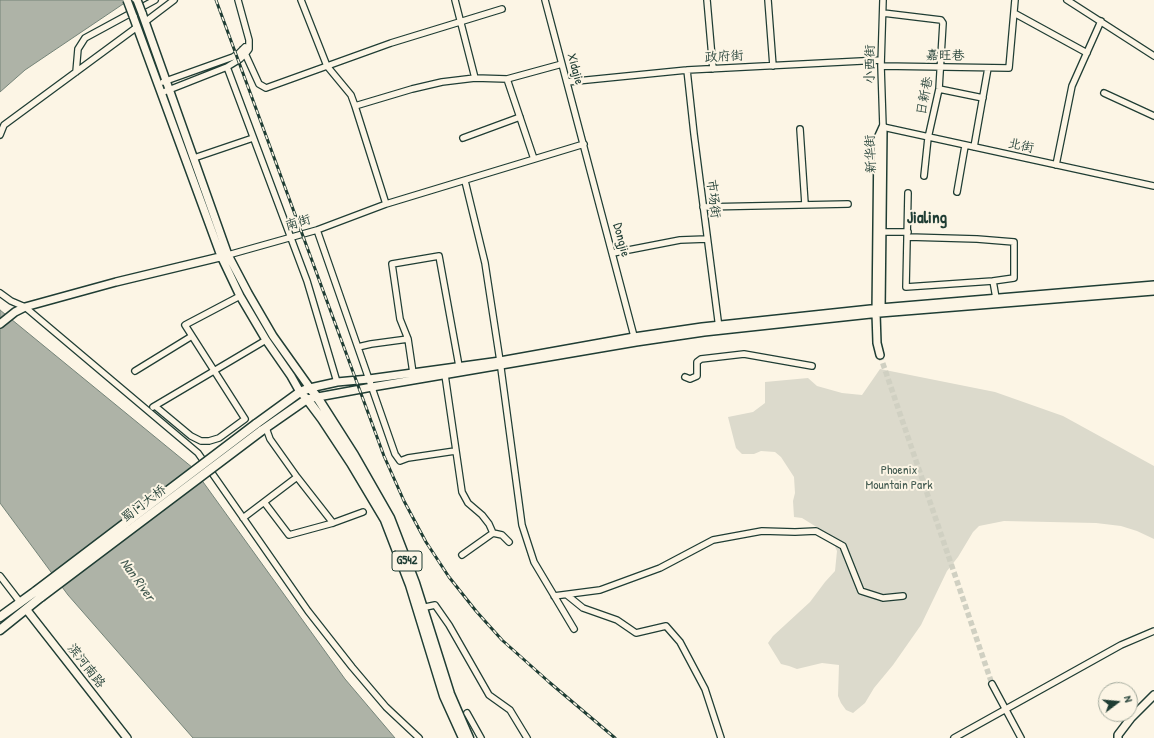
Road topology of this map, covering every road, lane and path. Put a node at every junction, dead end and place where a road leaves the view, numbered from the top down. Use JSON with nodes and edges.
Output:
{"nodes":[{"id":1,"x":128,"y":0,"type":"edge"},
{"id":2,"x":137,"y":0,"type":"edge"},
{"id":3,"x":155,"y":0,"type":"edge"},
{"id":4,"x":174,"y":0,"type":"edge"},
{"id":5,"x":238,"y":0,"type":"edge"},
{"id":6,"x":301,"y":0,"type":"edge"},
{"id":7,"x":454,"y":0,"type":"edge"},
{"id":8,"x":545,"y":0,"type":"edge"},
{"id":9,"x":706,"y":0,"type":"edge"},
{"id":10,"x":768,"y":0,"type":"edge"},
{"id":11,"x":883,"y":0,"type":"edge"},
{"id":12,"x":1015,"y":0,"type":"edge"},
{"id":13,"x":1067,"y":0,"type":"edge"},
{"id":14,"x":502,"y":9,"type":"dead end"},
{"id":15,"x":883,"y":13,"type":"junction"},
{"id":16,"x":1014,"y":13,"type":"junction"},
{"id":17,"x":145,"y":22,"type":"junction"},
{"id":18,"x":460,"y":22,"type":"junction"},
{"id":19,"x":1101,"y":22,"type":"junction"},
{"id":20,"x":137,"y":27,"type":"junction"},
{"id":21,"x":245,"y":51,"type":"junction"},
{"id":22,"x":1087,"y":53,"type":"junction"},
{"id":23,"x":1154,"y":56,"type":"edge"},
{"id":24,"x":881,"y":63,"type":"junction"},
{"id":25,"x":562,"y":64,"type":"junction"},
{"id":26,"x":327,"y":66,"type":"junction"},
{"id":27,"x":774,"y":66,"type":"junction"},
{"id":28,"x":227,"y":67,"type":"junction"},
{"id":29,"x":942,"y":67,"type":"junction"},
{"id":30,"x":988,"y":68,"type":"junction"},
{"id":31,"x":713,"y":69,"type":"junction"},
{"id":32,"x":687,"y":70,"type":"junction"},
{"id":33,"x":76,"y":72,"type":"junction"},
{"id":34,"x":475,"y":78,"type":"junction"},
{"id":35,"x":508,"y":78,"type":"junction"},
{"id":36,"x":167,"y":81,"type":"junction"},
{"id":37,"x":567,"y":82,"type":"junction"},
{"id":38,"x":158,"y":84,"type":"junction"},
{"id":39,"x":939,"y":89,"type":"junction"},
{"id":40,"x":170,"y":90,"type":"junction"},
{"id":41,"x":161,"y":93,"type":"junction"},
{"id":42,"x":1104,"y":93,"type":"dead end"},
{"id":43,"x":983,"y":98,"type":"junction"},
{"id":44,"x":355,"y":106,"type":"junction"},
{"id":45,"x":1154,"y":116,"type":"edge"},
{"id":46,"x":520,"y":117,"type":"junction"},
{"id":47,"x":883,"y":127,"type":"junction"},
{"id":48,"x":800,"y":129,"type":"dead end"},
{"id":49,"x":0,"y":136,"type":"edge"},
{"id":50,"x":253,"y":138,"type":"junction"},
{"id":51,"x":463,"y":138,"type":"dead end"},
{"id":52,"x":928,"y":138,"type":"junction"},
{"id":53,"x":584,"y":144,"type":"junction"},
{"id":54,"x":966,"y":146,"type":"junction"},
{"id":55,"x":974,"y":148,"type":"junction"},
{"id":56,"x":194,"y":158,"type":"junction"},
{"id":57,"x":534,"y":159,"type":"junction"},
{"id":58,"x":1056,"y":165,"type":"junction"},
{"id":59,"x":924,"y":176,"type":"dead end"},
{"id":60,"x":465,"y":181,"type":"junction"},
{"id":61,"x":1154,"y":186,"type":"edge"},
{"id":62,"x":957,"y":192,"type":"dead end"},
{"id":63,"x":908,"y":193,"type":"dead end"},
{"id":64,"x":386,"y":204,"type":"junction"},
{"id":65,"x":805,"y":204,"type":"junction"},
{"id":66,"x":848,"y":204,"type":"dead end"},
{"id":67,"x":703,"y":207,"type":"junction"},
{"id":68,"x":317,"y":230,"type":"junction"},
{"id":69,"x":883,"y":232,"type":"junction"},
{"id":70,"x":908,"y":235,"type":"junction"},
{"id":71,"x":290,"y":238,"type":"junction"},
{"id":72,"x":707,"y":239,"type":"junction"},
{"id":73,"x":613,"y":253,"type":"junction"},
{"id":74,"x":225,"y":256,"type":"junction"},
{"id":75,"x":993,"y":281,"type":"junction"},
{"id":76,"x":1154,"y":285,"type":"edge"},
{"id":77,"x":1154,"y":290,"type":"edge"},
{"id":78,"x":0,"y":293,"type":"edge"},
{"id":79,"x":240,"y":296,"type":"junction"},
{"id":80,"x":996,"y":298,"type":"junction"},
{"id":81,"x":25,"y":307,"type":"junction"},
{"id":82,"x":878,"y":311,"type":"junction"},
{"id":83,"x":0,"y":324,"type":"edge"},
{"id":84,"x":719,"y":328,"type":"junction"},
{"id":85,"x":192,"y":336,"type":"junction"},
{"id":86,"x":408,"y":338,"type":"junction"},
{"id":87,"x":635,"y":339,"type":"junction"},
{"id":88,"x":266,"y":340,"type":"junction"},
{"id":89,"x":358,"y":347,"type":"junction"},
{"id":90,"x":501,"y":363,"type":"junction"},
{"id":91,"x":459,"y":366,"type":"junction"},
{"id":92,"x":812,"y":366,"type":"dead end"},
{"id":93,"x":135,"y":370,"type":"dead end"},
{"id":94,"x":214,"y":371,"type":"junction"},
{"id":95,"x":413,"y":372,"type":"junction"},
{"id":96,"x":444,"y":375,"type":"junction"},
{"id":97,"x":685,"y":377,"type":"dead end"},
{"id":98,"x":369,"y":379,"type":"junction"},
{"id":99,"x":337,"y":382,"type":"junction"},
{"id":100,"x":372,"y":387,"type":"junction"},
{"id":101,"x":310,"y":388,"type":"junction"},
{"id":102,"x":300,"y":392,"type":"junction"},
{"id":103,"x":317,"y":397,"type":"junction"},
{"id":104,"x":307,"y":399,"type":"junction"},
{"id":105,"x":155,"y":406,"type":"junction"},
{"id":106,"x":147,"y":411,"type":"junction"},
{"id":107,"x":261,"y":428,"type":"junction"},
{"id":108,"x":455,"y":452,"type":"junction"},
{"id":109,"x":297,"y":477,"type":"junction"},
{"id":110,"x":264,"y":502,"type":"junction"},
{"id":111,"x":363,"y":512,"type":"dead end"},
{"id":112,"x":243,"y":518,"type":"junction"},
{"id":113,"x":333,"y":523,"type":"junction"},
{"id":114,"x":493,"y":533,"type":"junction"},
{"id":115,"x":509,"y":542,"type":"dead end"},
{"id":116,"x":462,"y":555,"type":"dead end"},
{"id":117,"x":0,"y":576,"type":"edge"},
{"id":118,"x":38,"y":594,"type":"junction"},
{"id":119,"x":567,"y":595,"type":"junction"},
{"id":120,"x":554,"y":596,"type":"junction"},
{"id":121,"x":903,"y":596,"type":"dead end"},
{"id":122,"x":20,"y":602,"type":"junction"},
{"id":123,"x":420,"y":608,"type":"junction"},
{"id":124,"x":26,"y":609,"type":"junction"},
{"id":125,"x":0,"y":617,"type":"edge"},
{"id":126,"x":574,"y":629,"type":"dead end"},
{"id":127,"x":0,"y":630,"type":"edge"},
{"id":128,"x":1154,"y":631,"type":"edge"},
{"id":129,"x":992,"y":684,"type":"tunnel mouth"},
{"id":130,"x":1154,"y":695,"type":"edge"},
{"id":131,"x":1006,"y":709,"type":"junction"},
{"id":132,"x":467,"y":713,"type":"dead end"},
{"id":133,"x":124,"y":737,"type":"edge"},
{"id":134,"x":419,"y":738,"type":"edge"},
{"id":135,"x":463,"y":738,"type":"edge"},
{"id":136,"x":469,"y":738,"type":"edge"},
{"id":137,"x":481,"y":738,"type":"edge"},
{"id":138,"x":527,"y":738,"type":"edge"},
{"id":139,"x":721,"y":738,"type":"edge"},
{"id":140,"x":954,"y":738,"type":"edge"},
{"id":141,"x":1020,"y":738,"type":"edge"},
{"id":142,"x":1118,"y":738,"type":"edge"}],
"edges":[{"from":1,"to":20,"type":"main road","bridge":true},
{"from":2,"to":17,"type":"main road","bridge":true},
{"from":3,"to":33,"type":"street"},
{"from":4,"to":17,"type":"street"},
{"from":5,"to":21,"type":"street"},
{"from":6,"to":26,"type":"street"},
{"from":7,"to":18,"type":"street"},
{"from":8,"to":25,"type":"street","name":"Xidajie"},
{"from":9,"to":31,"type":"street"},
{"from":10,"to":27,"type":"street"},
{"from":11,"to":15,"type":"street","name":"小西街"},
{"from":12,"to":16,"type":"street"},
{"from":13,"to":19,"type":"street"},
{"from":14,"to":18,"type":"street"},
{"from":15,"to":24,"type":"street","name":"小西街"},
{"from":15,"to":29,"type":"street","name":"日新巷"},
{"from":16,"to":22,"type":"street"},
{"from":16,"to":30,"type":"street","name":"嘉旺巷"},
{"from":17,"to":36,"type":"main road"},
{"from":18,"to":26,"type":"street"},
{"from":18,"to":34,"type":"street"},
{"from":19,"to":22,"type":"street"},
{"from":19,"to":23,"type":"street"},
{"from":20,"to":33,"type":"street"},
{"from":20,"to":38,"type":"main road"},
{"from":21,"to":26,"type":"street"},
{"from":21,"to":28,"type":"street"},
{"from":21,"to":36,"type":"street"},
{"from":22,"to":58,"type":"street"},
{"from":24,"to":27,"type":"street","name":"政府街"},
{"from":24,"to":29,"type":"street","name":"嘉旺巷"},
{"from":24,"to":47,"type":"street","name":"小西街"},
{"from":25,"to":35,"type":"street"},
{"from":25,"to":37,"type":"street","name":"Xidajie"},
{"from":26,"to":44,"type":"street"},
{"from":27,"to":31,"type":"street","name":"政府街"},
{"from":28,"to":40,"type":"street"},
{"from":28,"to":50,"type":"street"},
{"from":29,"to":30,"type":"street","name":"嘉旺巷"},
{"from":29,"to":39,"type":"street","name":"日新巷"},
{"from":30,"to":43,"type":"street"},
{"from":31,"to":32,"type":"street","name":"政府街"},
{"from":32,"to":37,"type":"street","name":"政府街"},
{"from":32,"to":67,"type":"street","name":"市场街"},
{"from":33,"to":49,"type":"street"},
{"from":34,"to":35,"type":"street"},
{"from":34,"to":44,"type":"street"},
{"from":35,"to":46,"type":"street"},
{"from":36,"to":38,"type":"street"},
{"from":36,"to":40,"type":"main road"},
{"from":37,"to":53,"type":"street","name":"Xidajie"},
{"from":38,"to":41,"type":"main road"},
{"from":39,"to":43,"type":"street"},
{"from":39,"to":52,"type":"street","name":"日新巷"},
{"from":40,"to":41,"type":"street"},
{"from":40,"to":56,"type":"main road"},
{"from":41,"to":74,"type":"main road"},
{"from":42,"to":45,"type":"street"},
{"from":43,"to":55,"type":"street"},
{"from":44,"to":64,"type":"street"},
{"from":46,"to":51,"type":"street"},
{"from":46,"to":57,"type":"street"},
{"from":47,"to":52,"type":"street","name":"北街"},
{"from":47,"to":69,"type":"main road","name":"新华街"},
{"from":47,"to":82,"type":"main road","name":"新华街"},
{"from":48,"to":65,"type":"street"},
{"from":50,"to":56,"type":"street"},
{"from":50,"to":71,"type":"street"},
{"from":52,"to":54,"type":"street","name":"北街"},
{"from":52,"to":59,"type":"street","name":"日新巷"},
{"from":53,"to":57,"type":"street","name":"南街"},
{"from":53,"to":73,"type":"street","name":"Dongjie"},
{"from":54,"to":55,"type":"street","name":"北街"},
{"from":54,"to":62,"type":"street"},
{"from":55,"to":58,"type":"street","name":"北街"},
{"from":56,"to":74,"type":"main road"},
{"from":57,"to":60,"type":"street","name":"南街"},
{"from":58,"to":61,"type":"street","name":"北街"},
{"from":60,"to":64,"type":"street","name":"南街"},
{"from":60,"to":90,"type":"street"},
{"from":63,"to":70,"type":"street"},
{"from":64,"to":68,"type":"street","name":"南街"},
{"from":65,"to":66,"type":"street"},
{"from":65,"to":67,"type":"street"},
{"from":67,"to":72,"type":"street","name":"市场街"},
{"from":68,"to":71,"type":"street","name":"南街"},
{"from":68,"to":89,"type":"street"},
{"from":69,"to":70,"type":"street"},
{"from":69,"to":82,"type":"main road","name":"新华街"},
{"from":70,"to":75,"type":"street"},
{"from":70,"to":75,"type":"street"},
{"from":71,"to":74,"type":"street","name":"南街"},
{"from":71,"to":99,"type":"street"},
{"from":72,"to":73,"type":"street"},
{"from":72,"to":84,"type":"street","name":"市场街"},
{"from":73,"to":87,"type":"street","name":"Dongjie"},
{"from":74,"to":79,"type":"main road"},
{"from":74,"to":81,"type":"main road","name":"南街"},
{"from":74,"to":101,"type":"main road"},
{"from":75,"to":80,"type":"street"},
{"from":76,"to":80,"type":"main road"},
{"from":77,"to":82,"type":"main road"},
{"from":78,"to":81,"type":"street"},
{"from":79,"to":85,"type":"street"},
{"from":79,"to":88,"type":"main road"},
{"from":80,"to":82,"type":"main road"},
{"from":81,"to":83,"type":"main road","name":"南街"},
{"from":81,"to":106,"type":"street"},
{"from":82,"to":84,"type":"main road"},
{"from":84,"to":87,"type":"main road"},
{"from":85,"to":93,"type":"street"},
{"from":85,"to":94,"type":"street"},
{"from":86,"to":89,"type":"street"},
{"from":86,"to":91,"type":"street"},
{"from":86,"to":95,"type":"street"},
{"from":87,"to":90,"type":"main road"},
{"from":88,"to":94,"type":"street"},
{"from":88,"to":102,"type":"main road"},
{"from":89,"to":98,"type":"street"},
{"from":90,"to":91,"type":"main road"},
{"from":90,"to":96,"type":"main road"},
{"from":90,"to":120,"type":"street"},
{"from":91,"to":95,"type":"main road"},
{"from":92,"to":97,"type":"street"},
{"from":94,"to":105,"type":"street"},
{"from":94,"to":105,"type":"street"},
{"from":95,"to":98,"type":"main road"},
{"from":96,"to":100,"type":"main road"},
{"from":96,"to":108,"type":"street"},
{"from":98,"to":99,"type":"main road"},
{"from":98,"to":100,"type":"street"},
{"from":99,"to":101,"type":"main road"},
{"from":100,"to":103,"type":"main road"},
{"from":100,"to":108,"type":"street"},
{"from":101,"to":102,"type":"highway"},
{"from":101,"to":103,"type":"highway","number":"G542"},
{"from":102,"to":104,"type":"main road"},
{"from":102,"to":107,"type":"highway"},
{"from":103,"to":104,"type":"main road"},
{"from":103,"to":123,"type":"highway","number":"G542"},
{"from":104,"to":107,"type":"highway"},
{"from":104,"to":123,"type":"highway","number":"G542"},
{"from":105,"to":106,"type":"street"},
{"from":106,"to":112,"type":"street"},
{"from":107,"to":109,"type":"street"},
{"from":107,"to":118,"type":"highway","name":"蜀门大桥","bridge":true},
{"from":108,"to":114,"type":"street"},
{"from":109,"to":110,"type":"street"},
{"from":109,"to":113,"type":"street"},
{"from":110,"to":112,"type":"street"},
{"from":110,"to":113,"type":"street"},
{"from":111,"to":113,"type":"street"},
{"from":112,"to":134,"type":"street"},
{"from":114,"to":115,"type":"street"},
{"from":114,"to":116,"type":"street"},
{"from":117,"to":122,"type":"street"},
{"from":118,"to":122,"type":"highway"},
{"from":118,"to":124,"type":"highway"},
{"from":119,"to":120,"type":"street"},
{"from":119,"to":121,"type":"street"},
{"from":119,"to":139,"type":"street"},
{"from":120,"to":126,"type":"street"},
{"from":122,"to":125,"type":"highway"},
{"from":123,"to":135,"type":"highway","number":"G542"},
{"from":123,"to":136,"type":"highway","number":"G542"},
{"from":123,"to":138,"type":"street"},
{"from":124,"to":127,"type":"highway"},
{"from":124,"to":133,"type":"main road","name":"滨河南路"},
{"from":128,"to":131,"type":"street"},
{"from":129,"to":131,"type":"street"},
{"from":130,"to":142,"type":"main road"},
{"from":131,"to":140,"type":"street"},
{"from":131,"to":141,"type":"street"},
{"from":132,"to":137,"type":"street"}]}
